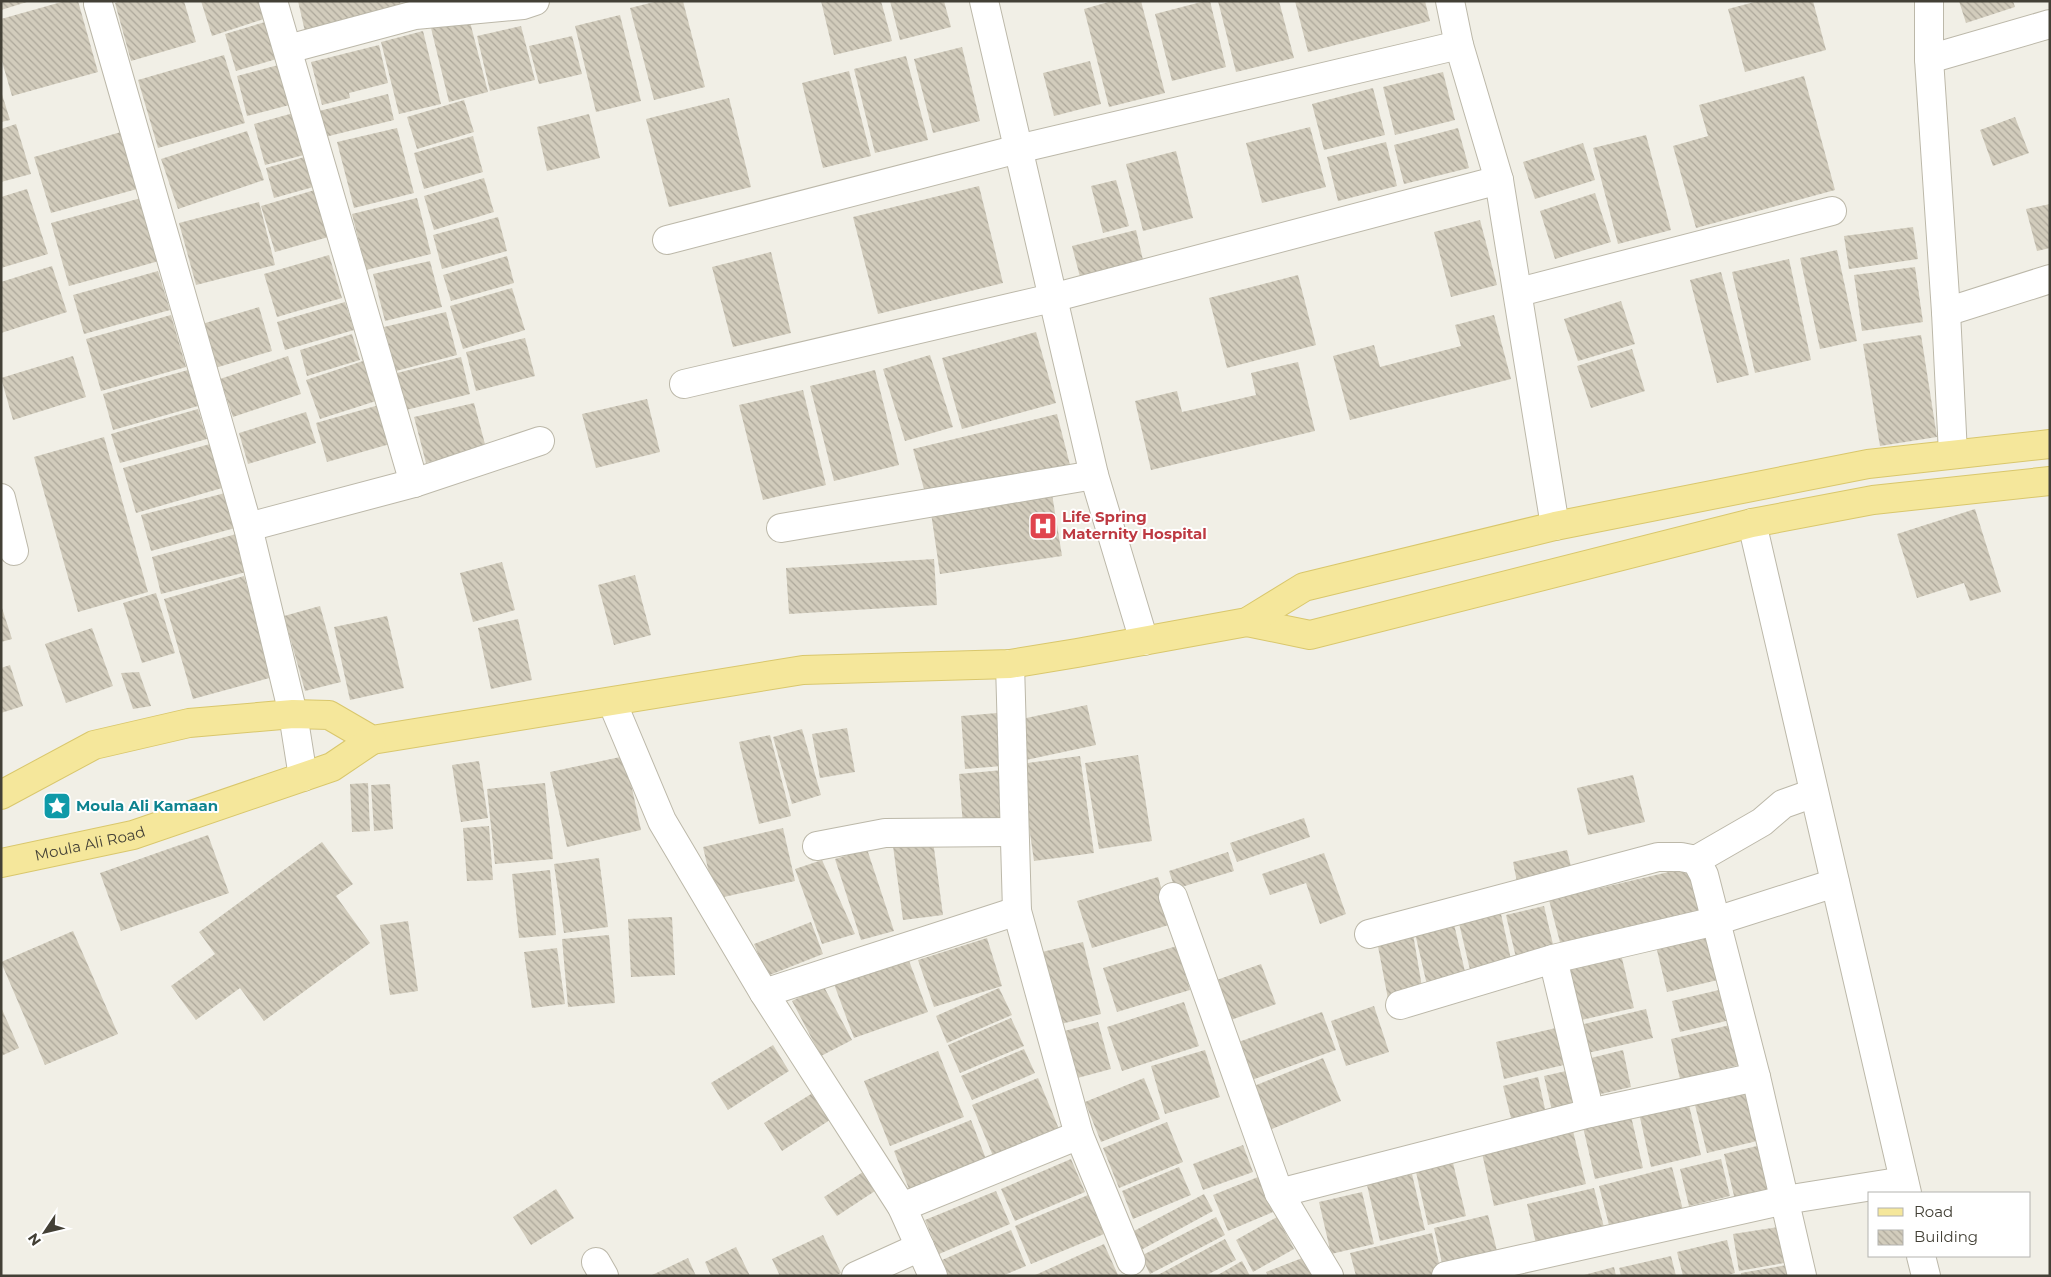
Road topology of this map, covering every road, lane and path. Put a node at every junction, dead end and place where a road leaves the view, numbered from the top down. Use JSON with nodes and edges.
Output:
{"nodes":[{"id":1,"x":273,"y":1,"type":"edge"},
{"id":2,"x":535,"y":1,"type":"edge"},
{"id":3,"x":984,"y":1,"type":"edge"},
{"id":4,"x":1450,"y":1,"type":"edge"},
{"id":5,"x":1929,"y":1,"type":"edge"},
{"id":6,"x":98,"y":4,"type":"dead end"},
{"id":7,"x":2050,"y":24,"type":"edge"},
{"id":8,"x":1459,"y":45,"type":"junction"},
{"id":9,"x":288,"y":49,"type":"junction"},
{"id":10,"x":1928,"y":59,"type":"junction"},
{"id":11,"x":1018,"y":149,"type":"junction"},
{"id":12,"x":1499,"y":180,"type":"junction"},
{"id":13,"x":1832,"y":211,"type":"dead end"},
{"id":14,"x":667,"y":240,"type":"dead end"},
{"id":15,"x":2050,"y":279,"type":"edge"},
{"id":16,"x":1519,"y":292,"type":"junction"},
{"id":17,"x":1052,"y":298,"type":"junction"},
{"id":18,"x":1946,"y":312,"type":"junction"},
{"id":19,"x":684,"y":384,"type":"dead end"},
{"id":20,"x":540,"y":441,"type":"dead end"},
{"id":21,"x":2050,"y":444,"type":"edge"},
{"id":22,"x":1953,"y":454,"type":"junction"},
{"id":23,"x":1094,"y":475,"type":"junction"},
{"id":24,"x":2050,"y":481,"type":"edge"},
{"id":25,"x":414,"y":483,"type":"junction"},
{"id":26,"x":1,"y":498,"type":"edge"},
{"id":27,"x":1752,"y":523,"type":"junction"},
{"id":28,"x":1555,"y":526,"type":"junction"},
{"id":29,"x":248,"y":527,"type":"junction"},
{"id":30,"x":780,"y":528,"type":"dead end"},
{"id":31,"x":14,"y":551,"type":"dead end"},
{"id":32,"x":1247,"y":622,"type":"junction"},
{"id":33,"x":1144,"y":640,"type":"junction"},
{"id":34,"x":1010,"y":664,"type":"junction"},
{"id":35,"x":612,"y":702,"type":"junction"},
{"id":36,"x":293,"y":714,"type":"junction"},
{"id":37,"x":372,"y":740,"type":"junction"},
{"id":38,"x":303,"y":778,"type":"junction"},
{"id":39,"x":1814,"y":793,"type":"junction"},
{"id":40,"x":1,"y":795,"type":"edge"},
{"id":41,"x":1014,"y":832,"type":"junction"},
{"id":42,"x":817,"y":846,"type":"dead end"},
{"id":43,"x":1696,"y":860,"type":"junction"},
{"id":44,"x":1,"y":863,"type":"edge"},
{"id":45,"x":1835,"y":883,"type":"junction"},
{"id":46,"x":1172,"y":897,"type":"dead end"},
{"id":47,"x":1017,"y":911,"type":"junction"},
{"id":48,"x":1716,"y":921,"type":"junction"},
{"id":49,"x":1369,"y":934,"type":"dead end"},
{"id":50,"x":1553,"y":959,"type":"junction"},
{"id":51,"x":764,"y":993,"type":"junction"},
{"id":52,"x":1400,"y":1004,"type":"dead end"},
{"id":53,"x":1756,"y":1077,"type":"junction"},
{"id":54,"x":1590,"y":1114,"type":"junction"},
{"id":55,"x":1079,"y":1135,"type":"junction"},
{"id":56,"x":1905,"y":1187,"type":"edge"},
{"id":57,"x":1279,"y":1193,"type":"junction"},
{"id":58,"x":1786,"y":1200,"type":"junction"},
{"id":59,"x":902,"y":1207,"type":"junction"},
{"id":60,"x":920,"y":1247,"type":"junction"},
{"id":61,"x":1921,"y":1257,"type":"edge"},
{"id":62,"x":1131,"y":1261,"type":"dead end"},
{"id":63,"x":856,"y":1276,"type":"edge"},
{"id":64,"x":934,"y":1276,"type":"edge"},
{"id":65,"x":1329,"y":1276,"type":"edge"},
{"id":66,"x":1446,"y":1276,"type":"edge"},
{"id":67,"x":1802,"y":1276,"type":"edge"},
{"id":68,"x":1926,"y":1276,"type":"edge"}],
"edges":[{"from":1,"to":9,"type":"street"},
{"from":2,"to":9,"type":"street"},
{"from":3,"to":11,"type":"street"},
{"from":4,"to":8,"type":"street"},
{"from":5,"to":10,"type":"street"},
{"from":6,"to":29,"type":"street"},
{"from":7,"to":10,"type":"street"},
{"from":8,"to":11,"type":"street"},
{"from":8,"to":12,"type":"street"},
{"from":9,"to":25,"type":"street"},
{"from":10,"to":18,"type":"street"},
{"from":11,"to":14,"type":"street"},
{"from":11,"to":17,"type":"street"},
{"from":12,"to":16,"type":"street"},
{"from":12,"to":17,"type":"street"},
{"from":13,"to":16,"type":"street"},
{"from":15,"to":18,"type":"street"},
{"from":16,"to":28,"type":"street"},
{"from":17,"to":19,"type":"street"},
{"from":17,"to":23,"type":"street"},
{"from":18,"to":22,"type":"street"},
{"from":20,"to":25,"type":"street"},
{"from":21,"to":22,"type":"main road"},
{"from":22,"to":28,"type":"main road"},
{"from":23,"to":30,"type":"street"},
{"from":23,"to":33,"type":"street"},
{"from":24,"to":27,"type":"main road"},
{"from":25,"to":29,"type":"street"},
{"from":26,"to":31,"type":"street"},
{"from":27,"to":32,"type":"main road"},
{"from":27,"to":39,"type":"street"},
{"from":28,"to":32,"type":"main road"},
{"from":29,"to":36,"type":"street"},
{"from":32,"to":33,"type":"main road"},
{"from":33,"to":34,"type":"main road"},
{"from":34,"to":35,"type":"main road"},
{"from":34,"to":41,"type":"street"},
{"from":35,"to":37,"type":"main road"},
{"from":35,"to":51,"type":"street"},
{"from":36,"to":37,"type":"main road"},
{"from":36,"to":38,"type":"street"},
{"from":36,"to":40,"type":"main road"},
{"from":37,"to":38,"type":"main road","name":"Moula Ali Road"},
{"from":38,"to":44,"type":"main road","name":"Moula Ali Road"},
{"from":39,"to":43,"type":"street"},
{"from":39,"to":45,"type":"street"},
{"from":41,"to":42,"type":"street"},
{"from":41,"to":47,"type":"street"},
{"from":43,"to":48,"type":"street"},
{"from":43,"to":49,"type":"street"},
{"from":45,"to":48,"type":"street"},
{"from":45,"to":56,"type":"street"},
{"from":46,"to":57,"type":"street"},
{"from":47,"to":51,"type":"street"},
{"from":47,"to":55,"type":"street"},
{"from":48,"to":50,"type":"street"},
{"from":48,"to":53,"type":"street"},
{"from":50,"to":52,"type":"street"},
{"from":50,"to":54,"type":"street"},
{"from":51,"to":59,"type":"street"},
{"from":53,"to":54,"type":"street"},
{"from":53,"to":58,"type":"street"},
{"from":54,"to":57,"type":"street"},
{"from":55,"to":59,"type":"street"},
{"from":55,"to":62,"type":"street"},
{"from":56,"to":58,"type":"street"},
{"from":57,"to":65,"type":"street"},
{"from":58,"to":66,"type":"street"},
{"from":58,"to":67,"type":"street"},
{"from":59,"to":60,"type":"street"},
{"from":60,"to":63,"type":"street"},
{"from":60,"to":64,"type":"street"},
{"from":61,"to":68,"type":"street"}]}
